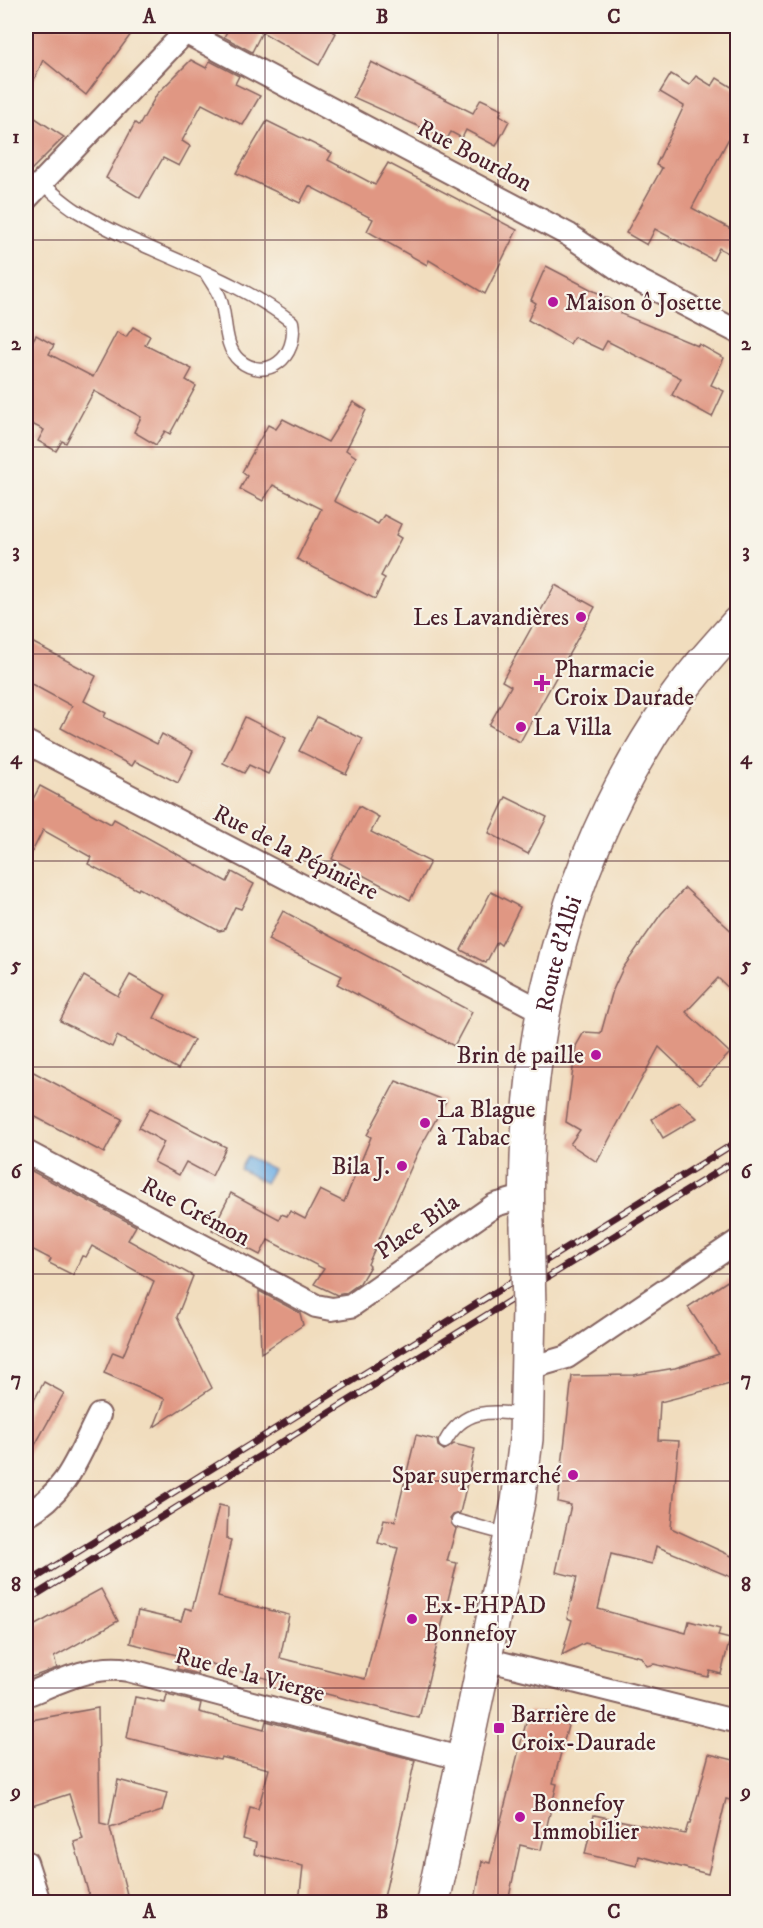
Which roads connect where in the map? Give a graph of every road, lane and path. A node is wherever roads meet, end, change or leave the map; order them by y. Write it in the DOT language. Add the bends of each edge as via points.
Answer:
graph roads {
  1 [pos="188,29"];
  2 [pos="33,191"];
  3 [pos="206,273"];
  4 [pos="738,333"];
  5 [pos="738,622"];
  6 [pos="26,742"];
  7 [pos="542,1011"];
  8 [pos="26,1152"];
  9 [pos="526,1211"];
  10 [pos="738,1241"];
  11 [pos="344,1308"];
  12 [pos="529,1368"];
  13 [pos="99,1415"];
  14 [pos="527,1415"];
  15 [pos="445,1442"];
  16 [pos="26,1515"];
  17 [pos="458,1521"];
  18 [pos="512,1535"];
  19 [pos="485,1659"];
  20 [pos="26,1695"];
  21 [pos="738,1722"];
  22 [pos="463,1759"];
  23 [pos="26,1862"];
  24 [pos="39,1902"];
  25 [pos="433,1902"];
  1 -- 2 [label="street"];
  1 -- 4 [label="street, Rue Bourdon" via="569,235 626,274"];
  2 -- 3 [label="lane"];
  3 -- 3 [label="lane" via="220,297 229,341 238,360 255,367 274,366 289,353 295,336 292,322"];
  5 -- 7 [label="main road, Route d'Albi" via="670,706 626,778 573,898"];
  6 -- 7 [label="street, Rue de la Pépinière"];
  7 -- 9 [label="main road, Route d'Albi" via="528,1106"];
  8 -- 11 [label="street, Rue Crémon" via="316,1306"];
  9 -- 11 [label="street, Place Bila" via="495,1205"];
  9 -- 12 [label="main road, Route d'Albi, bridge"];
  10 -- 12 [label="street" via="567,1357"];
  12 -- 14 [label="main road, Route d'Albi"];
  13 -- 16 [label="street" via="64,1485"];
  14 -- 15 [label="lane" via="493,1411 471,1415 453,1428"];
  14 -- 18 [label="main road, Route d'Albi"];
  17 -- 18 [label="lane"];
  18 -- 19 [label="main road, Route d'Albi"];
  19 -- 21 [label="street"];
  19 -- 22 [label="main road, Route d'Albi"];
  20 -- 22 [label="street, Rue de la Vierge" via="109,1667"];
  22 -- 25 [label="main road, Route d'Albi"];
  23 -- 24 [label="street"];
}
